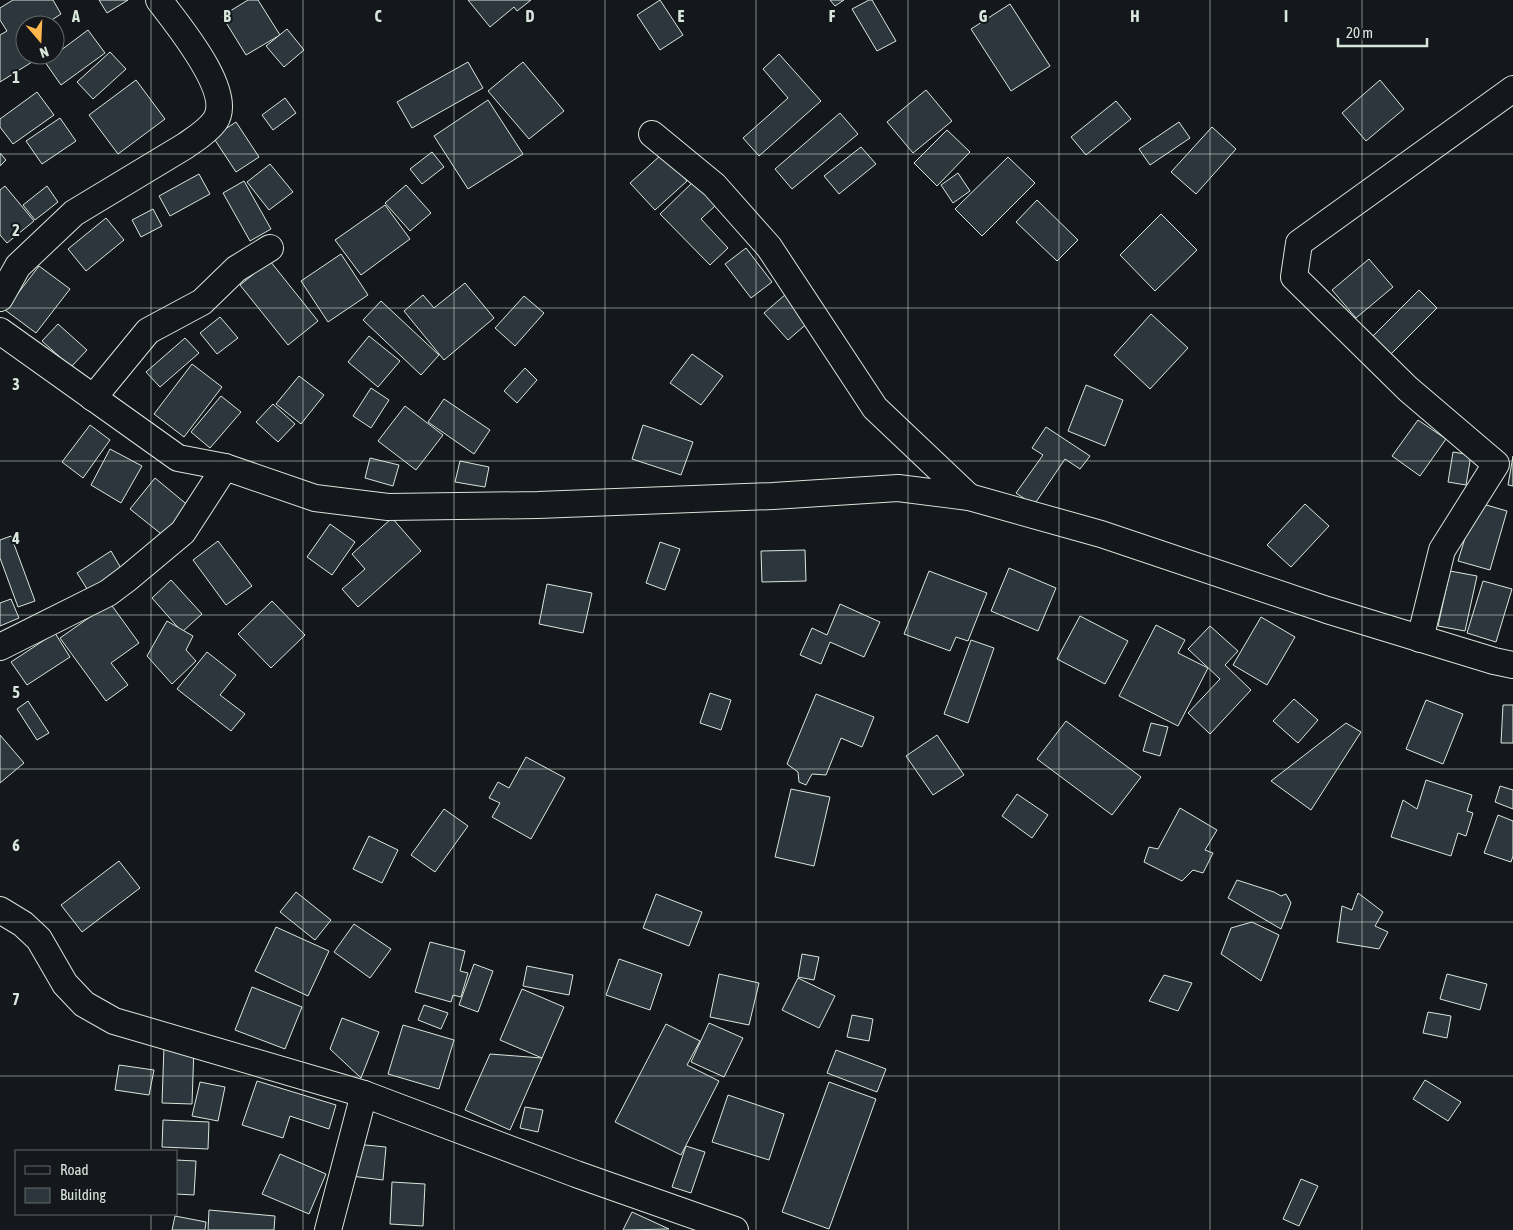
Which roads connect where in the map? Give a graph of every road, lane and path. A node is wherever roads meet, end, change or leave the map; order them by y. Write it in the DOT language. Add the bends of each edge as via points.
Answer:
graph roads {
  1 [pos="159,0"];
  2 [pos="1513,89"];
  3 [pos="652,134"];
  4 [pos="270,248"];
  5 [pos="0,298"];
  6 [pos="0,331"];
  7 [pos="93,398"];
  8 [pos="225,467"];
  9 [pos="969,497"];
  10 [pos="1420,639"];
  11 [pos="0,647"];
  12 [pos="1513,665"];
  13 [pos="0,910"];
  14 [pos="364,1094"];
  15 [pos="328,1230"];
  16 [pos="735,1230"];
  1 -- 5 [label="street" via="213,78 218,105 216,120 185,146 74,213 18,266"];
  2 -- 10 [label="street" via="1299,243 1294,277 1408,389 1496,464 1442,550"];
  3 -- 9 [label="street" via="714,184 769,247 875,408"];
  4 -- 7 [label="street" via="236,269 202,302 148,331"];
  6 -- 7 [label="street"];
  7 -- 8 [label="street" via="178,458"];
  8 -- 9 [label="street" via="315,498 388,507 773,496 898,488"];
  8 -- 11 [label="street" via="183,532 128,578 108,593"];
  9 -- 10 [label="street" via="1100,534"];
  10 -- 12 [label="street"];
  13 -- 14 [label="street" via="39,939 65,984 84,1004 114,1021"];
  14 -- 15 [label="street"];
  14 -- 16 [label="street"];
}
